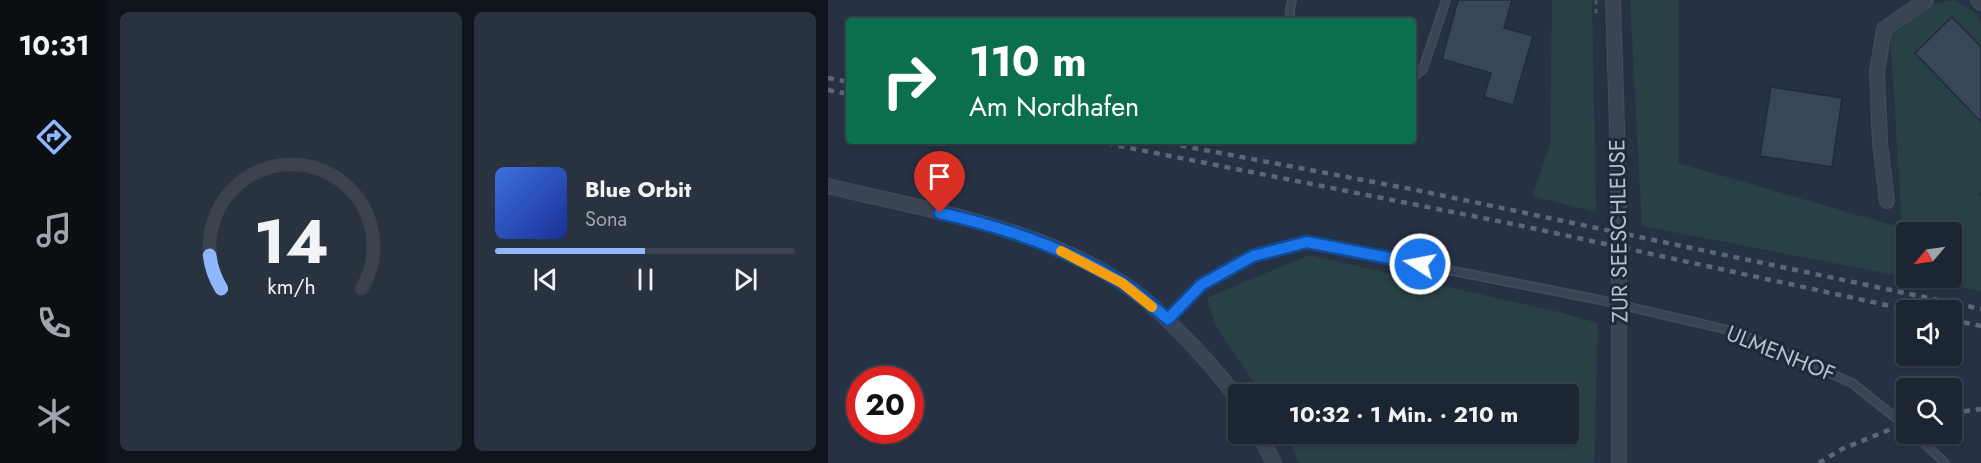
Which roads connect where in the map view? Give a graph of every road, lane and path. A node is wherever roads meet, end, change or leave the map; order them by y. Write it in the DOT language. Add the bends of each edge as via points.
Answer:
graph roads {
  1 [pos="1292,0"];
  2 [pos="1446,0"];
  3 [pos="1613,0"];
  4 [pos="1926,0"];
  5 [pos="1290,18"];
  6 [pos="1416,75"];
  7 [pos="828,186"];
  8 [pos="1887,201"];
  9 [pos="1168,319"];
  10 [pos="1228,385"];
  11 [pos="1896,418"];
  12 [pos="1264,444"];
  13 [pos="1925,444"];
  14 [pos="1274,463"];
  15 [pos="1619,463"];
  16 [pos="1945,463"];
  1 -- 5 [label="lane"];
  2 -- 6 [label="lane" via="1423,69"];
  3 -- 15 [label="street, ZUR SEESCHLEUSE, bridge" via="1619,189"];
  4 -- 8 [label="street" via="1884,29 1877,72"];
  7 -- 9 [label="street" via="985,223 1071,255 1122,283"];
  9 -- 10 [label="street"];
  9 -- 11 [label="lane, ULMENHOF" via="1201,285 1253,256 1307,242 1600,300 1737,332 1852,383"];
  12 -- 14 [label="street"];
  13 -- 16 [label="lane"];
}
